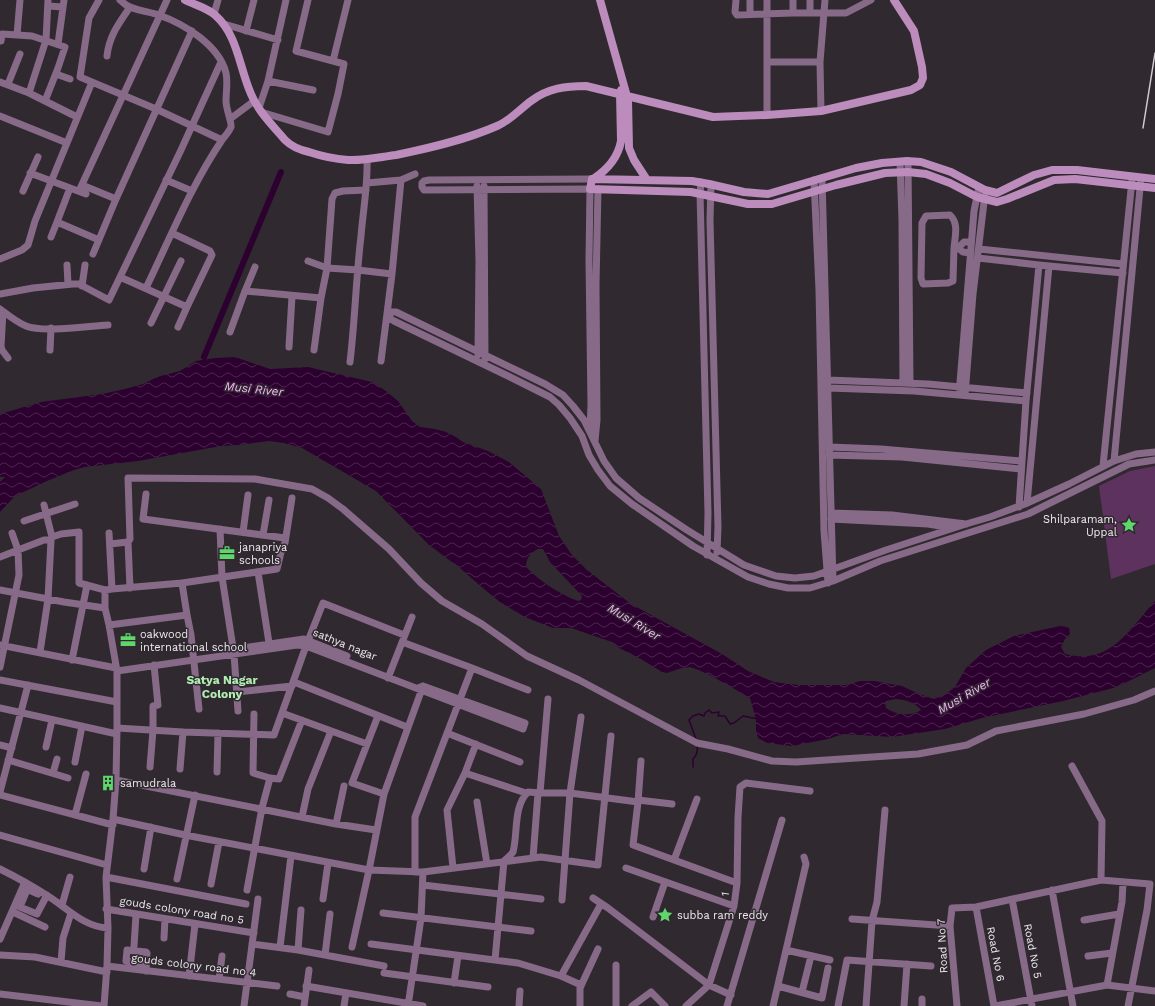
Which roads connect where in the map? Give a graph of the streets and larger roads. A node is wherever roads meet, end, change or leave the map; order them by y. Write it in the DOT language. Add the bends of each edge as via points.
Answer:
graph roads {
  1 [pos="20,0"];
  2 [pos="100,0"];
  3 [pos="120,0"];
  4 [pos="186,0"];
  5 [pos="218,0"];
  6 [pos="254,0"];
  7 [pos="286,0"];
  8 [pos="300,0"];
  9 [pos="348,0"];
  10 [pos="600,0"];
  11 [pos="736,0"];
  12 [pos="750,0"];
  13 [pos="767,0"];
  14 [pos="793,0"];
  15 [pos="810,0"];
  16 [pos="825,0"];
  17 [pos="871,0"];
  18 [pos="894,0"];
  19 [pos="166,1"];
  20 [pos="308,1"];
  21 [pos="48,3"];
  22 [pos="63,4"];
  23 [pos="130,7"];
  24 [pos="810,12"];
  25 [pos="825,12"];
  26 [pos="160,13"];
  27 [pos="767,13"];
  28 [pos="793,13"];
  29 [pos="214,14"];
  30 [pos="750,14"];
  31 [pos="224,24"];
  32 [pos="246,30"];
  33 [pos="192,31"];
  34 [pos="17,35"];
  35 [pos="46,40"];
  36 [pos="278,40"];
  37 [pos="0,41"];
  38 [pos="58,44"];
  39 [pos="20,54"];
  40 [pos="107,56"];
  41 [pos="333,61"];
  42 [pos="221,62"];
  43 [pos="767,62"];
  44 [pos="820,62"];
  45 [pos="56,74"];
  46 [pos="70,79"];
  47 [pos="268,81"];
  48 [pos="0,82"];
  49 [pos="92,82"];
  50 [pos="8,84"];
  51 [pos="313,90"];
  52 [pos="29,93"];
  53 [pos="123,95"];
  54 [pos="624,97"];
  55 [pos="45,101"];
  56 [pos="258,107"];
  57 [pos="156,109"];
  58 [pos="821,111"];
  59 [pos="767,115"];
  60 [pos="0,116"];
  61 [pos="77,117"];
  62 [pos="231,118"];
  63 [pos="192,125"];
  64 [pos="222,140"];
  65 [pos="625,141"];
  66 [pos="67,143"];
  67 [pos="38,157"];
  68 [pos="904,161"];
  69 [pos="367,163"];
  70 [pos="905,172"];
  71 [pos="30,174"];
  72 [pos="415,174"];
  73 [pos="1132,176"];
  74 [pos="1141,178"];
  75 [pos="481,179"];
  76 [pos="595,179"];
  77 [pos="818,179"];
  78 [pos="1155,179"];
  79 [pos="166,180"];
  80 [pos="401,180"];
  81 [pos="646,180"];
  82 [pos="52,182"];
  83 [pos="700,182"];
  84 [pos="367,184"];
  85 [pos="711,184"];
  86 [pos="1130,186"];
  87 [pos="1140,187"];
  88 [pos="70,188"];
  89 [pos="982,188"];
  90 [pos="1155,188"];
  91 [pos="481,189"];
  92 [pos="594,189"];
  93 [pos="82,190"];
  94 [pos="819,190"];
  95 [pos="23,191"];
  96 [pos="192,191"];
  97 [pos="700,193"];
  98 [pos="710,195"];
  99 [pos="116,198"];
  100 [pos="980,198"];
  101 [pos="57,222"];
  102 [pos="172,233"];
  103 [pos="51,237"];
  104 [pos="99,240"];
  105 [pos="971,242"];
  106 [pos="956,248"];
  107 [pos="979,249"];
  108 [pos="970,253"];
  109 [pos="93,254"];
  110 [pos="978,258"];
  111 [pos="0,259"];
  112 [pos="181,261"];
  113 [pos="308,261"];
  114 [pos="1123,264"];
  115 [pos="67,265"];
  116 [pos="86,265"];
  117 [pos="1039,265"];
  118 [pos="1049,266"];
  119 [pos="255,267"];
  120 [pos="327,268"];
  121 [pos="358,270"];
  122 [pos="1123,273"];
  123 [pos="392,274"];
  124 [pos="120,277"];
  125 [pos="68,284"];
  126 [pos="82,286"];
  127 [pos="146,288"];
  128 [pos="245,291"];
  129 [pos="0,294"];
  130 [pos="292,296"];
  131 [pos="164,297"];
  132 [pos="320,298"];
  133 [pos="187,307"];
  134 [pos="2,310"];
  135 [pos="152,323"];
  136 [pos="108,325"];
  137 [pos="178,327"];
  138 [pos="51,328"];
  139 [pos="230,332"];
  140 [pos="289,346"];
  141 [pos="50,350"];
  142 [pos="314,350"];
  143 [pos="482,353"];
  144 [pos="8,358"];
  145 [pos="381,361"];
  146 [pos="350,362"];
  147 [pos="481,363"];
  148 [pos="828,380"];
  149 [pos="906,383"];
  150 [pos="828,388"];
  151 [pos="962,391"];
  152 [pos="1026,393"];
  153 [pos="1026,401"];
  154 [pos="1024,422"];
  155 [pos="590,430"];
  156 [pos="1034,434"];
  157 [pos="1024,436"];
  158 [pos="594,441"];
  159 [pos="585,444"];
  160 [pos="829,447"];
  161 [pos="1033,449"];
  162 [pos="1155,452"];
  163 [pos="589,455"];
  164 [pos="829,455"];
  165 [pos="1032,458"];
  166 [pos="1155,460"];
  167 [pos="1114,461"];
  168 [pos="1022,465"];
  169 [pos="1103,466"];
  170 [pos="146,494"];
  171 [pos="248,495"];
  172 [pos="292,498"];
  173 [pos="269,500"];
  174 [pos="1027,503"];
  175 [pos="75,504"];
  176 [pos="44,505"];
  177 [pos="1019,507"];
  178 [pos="47,513"];
  179 [pos="831,516"];
  180 [pos="24,520"];
  181 [pos="966,524"];
  182 [pos="956,528"];
  183 [pos="220,529"];
  184 [pos="243,532"];
  185 [pos="12,533"];
  186 [pos="109,533"];
  187 [pos="262,535"];
  188 [pos="282,538"];
  189 [pos="51,539"];
  190 [pos="128,542"];
  191 [pos="708,543"];
  192 [pos="110,544"];
  193 [pos="718,549"];
  194 [pos="18,550"];
  195 [pos="707,555"];
  196 [pos="0,557"];
  197 [pos="717,561"];
  198 [pos="829,571"];
  199 [pos="258,572"];
  200 [pos="222,577"];
  201 [pos="830,582"];
  202 [pos="182,583"];
  203 [pos="87,585"];
  204 [pos="130,588"];
  205 [pos="109,589"];
  206 [pos="0,590"];
  207 [pos="15,593"];
  208 [pos="48,599"];
  209 [pos="83,605"];
  210 [pos="105,608"];
  211 [pos="187,615"];
  212 [pos="412,617"];
  213 [pos="109,625"];
  214 [pos="403,639"];
  215 [pos="269,643"];
  216 [pos="307,643"];
  217 [pos="3,646"];
  218 [pos="234,651"];
  219 [pos="40,652"];
  220 [pos="193,657"];
  221 [pos="72,660"];
  222 [pos="154,665"];
  223 [pos="0,667"];
  224 [pos="116,668"];
  225 [pos="472,668"];
  226 [pos="389,676"];
  227 [pos="0,680"];
  228 [pos="293,684"];
  229 [pos="28,685"];
  230 [pos="421,688"];
  231 [pos="528,690"];
  232 [pos="1155,690"];
  233 [pos="237,692"];
  234 [pos="548,699"];
  235 [pos="459,701"];
  236 [pos="117,702"];
  237 [pos="0,708"];
  238 [pos="199,709"];
  239 [pos="238,711"];
  240 [pos="21,713"];
  241 [pos="282,713"];
  242 [pos="254,714"];
  243 [pos="378,716"];
  244 [pos="581,717"];
  245 [pos="52,720"];
  246 [pos="302,720"];
  247 [pos="82,726"];
  248 [pos="407,727"];
  249 [pos="153,730"];
  250 [pos="117,731"];
  251 [pos="331,731"];
  252 [pos="183,732"];
  253 [pos="218,733"];
  254 [pos="446,733"];
  255 [pos="254,735"];
  256 [pos="611,736"];
  257 [pos="367,744"];
  258 [pos="476,744"];
  259 [pos="0,745"];
  260 [pos="46,747"];
  261 [pos="12,748"];
  262 [pos="57,759"];
  263 [pos="8,760"];
  264 [pos="641,761"];
  265 [pos="75,762"];
  266 [pos="520,762"];
  267 [pos="1072,766"];
  268 [pos="150,767"];
  269 [pos="180,770"];
  270 [pos="217,772"];
  271 [pos="53,773"];
  272 [pos="465,773"];
  273 [pos="86,774"];
  274 [pos="68,778"];
  275 [pos="270,778"];
  276 [pos="116,780"];
  277 [pos="344,786"];
  278 [pos="810,791"];
  279 [pos="0,793"];
  280 [pos="539,793"];
  281 [pos="570,793"];
  282 [pos="384,794"];
  283 [pos="526,794"];
  284 [pos="195,795"];
  285 [pos="605,798"];
  286 [pos="697,799"];
  287 [pos="638,801"];
  288 [pos="477,802"];
  289 [pos="672,804"];
  290 [pos="262,808"];
  291 [pos="885,810"];
  292 [pos="75,815"];
  293 [pos="302,817"];
  294 [pos="782,820"];
  295 [pos="113,822"];
  296 [pos="336,824"];
  297 [pos="151,827"];
  298 [pos="376,830"];
  299 [pos="0,835"];
  300 [pos="185,835"];
  301 [pos="219,842"];
  302 [pos="255,848"];
  303 [pos="291,856"];
  304 [pos="804,857"];
  305 [pos="533,858"];
  306 [pos="565,860"];
  307 [pos="674,860"];
  308 [pos="504,861"];
  309 [pos="328,863"];
  310 [pos="487,864"];
  311 [pos="107,865"];
  312 [pos="453,868"];
  313 [pos="626,868"];
  314 [pos="0,869"];
  315 [pos="144,869"];
  316 [pos="369,870"];
  317 [pos="419,872"];
  318 [pos="70,877"];
  319 [pos="106,877"];
  320 [pos="177,879"];
  321 [pos="1100,880"];
  322 [pos="25,882"];
  323 [pos="666,882"];
  324 [pos="1123,882"];
  325 [pos="738,883"];
  326 [pos="210,884"];
  327 [pos="423,885"];
  328 [pos="247,890"];
  329 [pos="1052,890"];
  330 [pos="24,892"];
  331 [pos="502,894"];
  332 [pos="46,897"];
  333 [pos="592,898"];
  334 [pos="258,899"];
  335 [pos="322,899"];
  336 [pos="541,899"];
  337 [pos="1012,899"];
  338 [pos="562,900"];
  339 [pos="246,904"];
  340 [pos="601,904"];
  341 [pos="62,905"];
  342 [pos="734,906"];
  343 [pos="976,907"];
  344 [pos="106,909"];
  345 [pos="302,910"];
  346 [pos="12,912"];
  347 [pos="71,913"];
  348 [pos="383,913"];
  349 [pos="330,914"];
  350 [pos="1120,914"];
  351 [pos="136,915"];
  352 [pos="653,917"];
  353 [pos="166,918"];
  354 [pos="421,918"];
  355 [pos="852,919"];
  356 [pos="1084,920"];
  357 [pos="872,921"];
  358 [pos="194,924"];
  359 [pos="950,926"];
  360 [pos="45,927"];
  361 [pos="498,927"];
  362 [pos="108,928"];
  363 [pos="531,931"];
  364 [pos="254,933"];
  365 [pos="164,938"];
  366 [pos="0,939"];
  367 [pos="252,944"];
  368 [pos="371,944"];
  369 [pos="134,946"];
  370 [pos="280,947"];
  371 [pos="352,947"];
  372 [pos="598,949"];
  373 [pos="298,950"];
  374 [pos="415,950"];
  375 [pos="786,950"];
  376 [pos="1112,953"];
  377 [pos="0,955"];
  378 [pos="325,955"];
  379 [pos="222,956"];
  380 [pos="458,956"];
  381 [pos="811,956"];
  382 [pos="1088,956"];
  383 [pos="495,960"];
  384 [pos="830,960"];
  385 [pos="61,962"];
  386 [pos="869,962"];
  387 [pos="907,964"];
  388 [pos="616,965"];
  389 [pos="135,966"];
  390 [pos="931,966"];
  391 [pos="146,967"];
  392 [pos="828,968"];
  393 [pos="107,969"];
  394 [pos="309,970"];
  395 [pos="189,976"];
  396 [pos="561,976"];
  397 [pos="412,977"];
  398 [pos="220,979"];
  399 [pos="247,982"];
  400 [pos="454,983"];
  401 [pos="581,985"];
  402 [pos="709,985"];
  403 [pos="1107,985"];
  404 [pos="278,986"];
  405 [pos="306,986"];
  406 [pos="778,986"];
  407 [pos="488,987"];
  408 [pos="1131,987"];
  409 [pos="520,991"];
  410 [pos="1155,991"];
  411 [pos="802,992"];
  412 [pos="1070,992"];
  413 [pos="346,993"];
  414 [pos="0,994"];
  415 [pos="290,994"];
  416 [pos="731,995"];
  417 [pos="305,997"];
  418 [pos="1032,1003"];
  419 [pos="688,1004"];
  420 [pos="408,1005"];
  421 [pos="776,1005"];
  422 [pos="103,1006"];
  423 [pos="244,1006"];
  424 [pos="304,1006"];
  425 [pos="344,1006"];
  426 [pos="423,1006"];
  427 [pos="519,1006"];
  428 [pos="580,1006"];
  429 [pos="616,1006"];
  430 [pos="632,1006"];
  431 [pos="665,1006"];
  432 [pos="698,1006"];
  433 [pos="727,1006"];
  434 [pos="838,1006"];
  435 [pos="866,1006"];
  436 [pos="904,1006"];
  437 [pos="957,1006"];
  438 [pos="995,1006"];
  439 [pos="1073,1006"];
  440 [pos="1128,1006"];
  1 -- 34 [label="street"];
  2 -- 49 [label="street" via="89,18 80,76"];
  3 -- 23 [label="street"];
  4 -- 29 [label="street"];
  5 -- 29 [label="street"];
  6 -- 32 [label="street"];
  7 -- 36 [label="street"];
  8 -- 20 [label="street"];
  9 -- 41 [label="street"];
  10 -- 54 [label="street" via="623,84"];
  11 -- 30 [label="street" via="736,14"];
  12 -- 30 [label="street"];
  13 -- 27 [label="street"];
  14 -- 28 [label="street"];
  15 -- 24 [label="street"];
  16 -- 25 [label="street"];
  17 -- 25 [label="street" via="849,12"];
  18 -- 58 [label="street" via="914,31 922,67 923,78 920,85 911,90"];
  19 -- 26 [label="street"];
  20 -- 41 [label="street" via="296,51"];
  21 -- 22 [label="street"];
  21 -- 35 [label="street"];
  22 -- 38 [label="street"];
  23 -- 26 [label="street"];
  23 -- 40 [label="street" via="112,36"];
  24 -- 25 [label="street"];
  24 -- 28 [label="street"];
  25 -- 44 [label="street"];
  26 -- 33 [label="street"];
  26 -- 53 [label="street"];
  27 -- 28 [label="street"];
  27 -- 30 [label="street"];
  27 -- 43 [label="street"];
  29 -- 31 [label="street"];
  31 -- 32 [label="street"];
  31 -- 56 [label="street" via="235,45 244,76"];
  32 -- 36 [label="street"];
  33 -- 42 [label="street"];
  33 -- 57 [label="street"];
  34 -- 35 [label="street"];
  34 -- 37 [label="street" via="2,34"];
  35 -- 38 [label="street"];
  35 -- 52 [label="street"];
  36 -- 47 [label="street"];
  38 -- 45 [label="street" via="65,46"];
  39 -- 50 [label="street"];
  41 -- 56 [label="street" via="344,64 328,132"];
  42 -- 62 [label="street" via="227,80 226,106"];
  42 -- 63 [label="street"];
  43 -- 44 [label="street"];
  43 -- 59 [label="street"];
  44 -- 58 [label="street"];
  45 -- 46 [label="street"];
  45 -- 55 [label="street"];
  47 -- 51 [label="street"];
  47 -- 56 [label="street"];
  48 -- 50 [label="street"];
  49 -- 53 [label="street"];
  49 -- 61 [label="street"];
  50 -- 52 [label="street"];
  52 -- 55 [label="street"];
  53 -- 57 [label="street"];
  53 -- 93 [label="street"];
  54 -- 59 [label="street" via="713,117"];
  54 -- 65 [label="street"];
  54 -- 69 [label="street" via="586,86 552,89 532,100 506,121 491,128 437,146"];
  55 -- 61 [label="street"];
  56 -- 62 [label="street" via="242,110"];
  56 -- 69 [label="street" via="294,146 328,157"];
  57 -- 63 [label="street"];
  57 -- 99 [label="street"];
  58 -- 59 [label="street"];
  60 -- 66 [label="street"];
  61 -- 66 [label="street"];
  62 -- 64 [label="street" via="230,129"];
  63 -- 64 [label="street"];
  63 -- 79 [label="street"];
  64 -- 96 [label="street"];
  65 -- 76 [label="street" via="615,158"];
  65 -- 81 [label="street"];
  66 -- 82 [label="street"];
  67 -- 71 [label="street"];
  68 -- 70 [label="street"];
  68 -- 77 [label="street" via="875,164"];
  68 -- 89 [label="street" via="921,162 951,172"];
  69 -- 84 [label="street"];
  70 -- 94 [label="street" via="885,173"];
  70 -- 100 [label="street" via="926,174 950,182"];
  70 -- 149 [label="street"];
  71 -- 82 [label="street"];
  71 -- 95 [label="street"];
  72 -- 80 [label="street"];
  73 -- 74 [label="street"];
  73 -- 86 [label="street"];
  73 -- 89 [label="street" via="1052,170 1034,175 997,193"];
  74 -- 78 [label="street"];
  74 -- 87 [label="street"];
  75 -- 76 [label="street"];
  75 -- 91 [label="street"];
  75 -- 91 [label="street" via="429,180 422,183 422,187 424,190"];
  76 -- 81 [label="street"];
  76 -- 92 [label="street"];
  77 -- 85 [label="street" via="768,194 744,192"];
  77 -- 94 [label="street"];
  79 -- 96 [label="street"];
  79 -- 124 [label="street"];
  80 -- 84 [label="street"];
  80 -- 123 [label="street"];
  81 -- 83 [label="street"];
  82 -- 88 [label="street"];
  82 -- 111 [label="street" via="35,221 28,245"];
  83 -- 85 [label="street"];
  83 -- 97 [label="street"];
  84 -- 120 [label="street" via="339,191 333,196"];
  84 -- 121 [label="street"];
  85 -- 98 [label="street"];
  86 -- 87 [label="street"];
  86 -- 100 [label="street" via="1075,179 1054,180 1002,201"];
  86 -- 114 [label="street"];
  87 -- 90 [label="street"];
  87 -- 167 [label="street"];
  88 -- 93 [label="street"];
  88 -- 101 [label="street"];
  89 -- 100 [label="street"];
  91 -- 92 [label="street"];
  91 -- 143 [label="street" via="479,261"];
  92 -- 97 [label="street"];
  92 -- 155 [label="street" via="589,261"];
  92 -- 158 [label="street" via="597,420"];
  93 -- 99 [label="street"];
  94 -- 98 [label="street" via="760,205"];
  94 -- 148 [label="street"];
  94 -- 198 [label="street" via="824,531"];
  96 -- 102 [label="street"];
  97 -- 98 [label="street"];
  97 -- 191 [label="street"];
  98 -- 193 [label="street"];
  99 -- 104 [label="street"];
  100 -- 105 [label="street"];
  100 -- 107 [label="street"];
  101 -- 103 [label="street"];
  101 -- 104 [label="street"];
  102 -- 127 [label="street"];
  102 -- 133 [label="street" via="210,251 212,255"];
  104 -- 109 [label="street"];
  105 -- 106 [label="street" via="964,242"];
  105 -- 108 [label="street"];
  106 -- 106 [label="street" via="953,281 923,284 922,223 926,216 952,216 955,223"];
  106 -- 108 [label="street"];
  107 -- 110 [label="street"];
  107 -- 114 [label="street"];
  108 -- 151 [label="street"];
  110 -- 117 [label="street"];
  110 -- 151 [label="street"];
  112 -- 131 [label="street"];
  113 -- 120 [label="street"];
  114 -- 122 [label="street"];
  115 -- 125 [label="street"];
  116 -- 126 [label="street"];
  117 -- 118 [label="street"];
  117 -- 152 [label="street"];
  118 -- 122 [label="street"];
  118 -- 156 [label="street"];
  119 -- 128 [label="street"];
  120 -- 121 [label="street"];
  120 -- 132 [label="street"];
  121 -- 123 [label="street"];
  121 -- 146 [label="street"];
  122 -- 169 [label="street"];
  123 -- 145 [label="street"];
  124 -- 126 [label="street" via="109,300"];
  124 -- 127 [label="street"];
  125 -- 126 [label="street"];
  125 -- 129 [label="street"];
  127 -- 131 [label="street"];
  128 -- 130 [label="street"];
  128 -- 139 [label="street"];
  130 -- 132 [label="street"];
  130 -- 140 [label="street"];
  131 -- 133 [label="street"];
  131 -- 135 [label="street"];
  132 -- 142 [label="street"];
  133 -- 137 [label="street"];
  134 -- 138 [label="street" via="26,326"];
  134 -- 144 [label="street" via="1,346"];
  136 -- 138 [label="street"];
  138 -- 141 [label="street"];
  143 -- 147 [label="street"];
  143 -- 147 [label="street" via="396,312 390,312 390,319 394,322"];
  143 -- 155 [label="street" via="545,384 563,396 577,410"];
  147 -- 159 [label="street" via="554,401 570,418"];
  148 -- 149 [label="street"];
  148 -- 150 [label="street"];
  149 -- 151 [label="street"];
  150 -- 151 [label="street"];
  150 -- 160 [label="street"];
  151 -- 152 [label="street"];
  151 -- 153 [label="street"];
  152 -- 153 [label="street"];
  153 -- 154 [label="street"];
  154 -- 156 [label="street"];
  154 -- 157 [label="street"];
  155 -- 158 [label="street"];
  155 -- 159 [label="street"];
  156 -- 161 [label="street"];
  157 -- 161 [label="street"];
  157 -- 168 [label="street"];
  158 -- 163 [label="street"];
  158 -- 191 [label="street" via="616,478 639,498"];
  159 -- 163 [label="street"];
  160 -- 164 [label="street"];
  160 -- 168 [label="street" via="881,449"];
  161 -- 165 [label="street"];
  162 -- 167 [label="street" via="1136,454"];
  163 -- 195 [label="street" via="610,486 654,520"];
  164 -- 168 [label="street"];
  164 -- 179 [label="street"];
  165 -- 168 [label="street"];
  165 -- 174 [label="street"];
  166 -- 201 [label="street" via="1129,464 1028,514 880,561"];
  167 -- 169 [label="street"];
  168 -- 177 [label="street"];
  169 -- 174 [label="street"];
  170 -- 183 [label="street" via="143,519"];
  171 -- 184 [label="street"];
  172 -- 188 [label="street"];
  173 -- 187 [label="street"];
  174 -- 177 [label="street"];
  175 -- 178 [label="street"];
  176 -- 178 [label="street"];
  177 -- 181 [label="street"];
  178 -- 180 [label="street"];
  178 -- 189 [label="street"];
  179 -- 181 [label="street" via="892,515"];
  179 -- 182 [label="street"];
  179 -- 198 [label="street"];
  181 -- 182 [label="street"];
  182 -- 198 [label="street"];
  183 -- 184 [label="street"];
  183 -- 200 [label="street"];
  184 -- 187 [label="street"];
  185 -- 194 [label="street"];
  186 -- 192 [label="street"];
  187 -- 188 [label="street"];
  188 -- 199 [label="street" via="278,542 282,548 277,569"];
  189 -- 194 [label="street"];
  189 -- 203 [label="street" via="61,534 79,532 79,584"];
  189 -- 208 [label="street"];
  190 -- 192 [label="street"];
  190 -- 204 [label="street"];
  190 -- 232 [label="street" via="128,478 255,478 312,489 343,509 389,549 442,601 482,624 527,656 579,680 697,743 772,761 796,762 925,753 966,745 996,731 1084,714 1134,700"];
  191 -- 193 [label="street"];
  191 -- 195 [label="street"];
  192 -- 205 [label="street"];
  193 -- 197 [label="street"];
  193 -- 198 [label="street" via="744,565 776,576 795,578"];
  194 -- 196 [label="street"];
  194 -- 207 [label="street" via="19,575"];
  195 -- 197 [label="street"];
  197 -- 201 [label="street" via="748,577 788,588 810,588"];
  198 -- 201 [label="street"];
  199 -- 200 [label="street"];
  199 -- 215 [label="street"];
  200 -- 202 [label="street"];
  200 -- 218 [label="street"];
  202 -- 204 [label="street"];
  202 -- 211 [label="street"];
  203 -- 205 [label="street"];
  203 -- 209 [label="street"];
  204 -- 205 [label="street"];
  205 -- 210 [label="street"];
  206 -- 207 [label="street"];
  207 -- 208 [label="street"];
  207 -- 217 [label="street"];
  208 -- 209 [label="street"];
  208 -- 219 [label="street"];
  209 -- 210 [label="street"];
  209 -- 221 [label="street"];
  210 -- 213 [label="street"];
  211 -- 213 [label="street"];
  211 -- 220 [label="street"];
  212 -- 214 [label="street"];
  213 -- 224 [label="street"];
  214 -- 216 [label="street" via="323,604"];
  214 -- 225 [label="street"];
  214 -- 226 [label="street"];
  215 -- 216 [label="street, sathya nagar" via="304,639"];
  215 -- 218 [label="street, sathya nagar"];
  216 -- 218 [label="street, sathya nagar"];
  216 -- 226 [label="street, sathya nagar"];
  216 -- 228 [label="street"];
  217 -- 219 [label="street"];
  217 -- 223 [label="street"];
  218 -- 220 [label="street, sathya nagar"];
  218 -- 233 [label="street"];
  219 -- 221 [label="street"];
  220 -- 222 [label="street, sathya nagar"];
  220 -- 224 [label="street, sathya nagar"];
  220 -- 238 [label="street"];
  221 -- 224 [label="street"];
  222 -- 224 [label="street, sathya nagar"];
  222 -- 249 [label="street" via="158,705 153,706"];
  224 -- 236 [label="street"];
  225 -- 231 [label="street"];
  225 -- 235 [label="street"];
  226 -- 230 [label="street, sathya nagar"];
  227 -- 229 [label="street"];
  228 -- 233 [label="street"];
  228 -- 241 [label="street"];
  228 -- 243 [label="street"];
  229 -- 236 [label="street"];
  229 -- 240 [label="street"];
  230 -- 235 [label="street, sathya nagar"];
  230 -- 248 [label="street"];
  233 -- 239 [label="street"];
  234 -- 280 [label="street"];
  235 -- 235 [label="street, sathya nagar" via="525,723 523,729"];
  235 -- 254 [label="street"];
  236 -- 250 [label="street"];
  237 -- 240 [label="street"];
  240 -- 245 [label="street"];
  240 -- 261 [label="street"];
  241 -- 246 [label="street"];
  241 -- 255 [label="street" via="274,736"];
  242 -- 255 [label="street"];
  243 -- 248 [label="street"];
  243 -- 257 [label="street"];
  244 -- 281 [label="street"];
  245 -- 247 [label="street"];
  245 -- 260 [label="street"];
  246 -- 251 [label="street"];
  246 -- 275 [label="street" via="280,779"];
  247 -- 250 [label="street"];
  247 -- 265 [label="street"];
  248 -- 282 [label="street"];
  249 -- 250 [label="street"];
  249 -- 252 [label="street"];
  249 -- 268 [label="street"];
  250 -- 276 [label="street"];
  251 -- 257 [label="street"];
  251 -- 293 [label="street" via="308,789"];
  252 -- 253 [label="street"];
  252 -- 269 [label="street"];
  253 -- 255 [label="street"];
  253 -- 270 [label="street"];
  254 -- 258 [label="street"];
  254 -- 317 [label="street" via="415,817"];
  255 -- 275 [label="street" via="253,773"];
  256 -- 285 [label="street"];
  257 -- 282 [label="street" via="352,783"];
  258 -- 266 [label="street"];
  258 -- 272 [label="street"];
  259 -- 261 [label="street"];
  261 -- 263 [label="street"];
  262 -- 271 [label="street"];
  263 -- 271 [label="street"];
  263 -- 279 [label="street"];
  264 -- 287 [label="street"];
  267 -- 321 [label="street" via="1102,821"];
  271 -- 274 [label="street"];
  272 -- 283 [label="street"];
  272 -- 312 [label="street" via="447,810"];
  273 -- 292 [label="street"];
  275 -- 290 [label="street"];
  276 -- 284 [label="street"];
  276 -- 295 [label="street"];
  277 -- 296 [label="street"];
  278 -- 325 [label="street" via="746,783 740,787"];
  279 -- 292 [label="street"];
  280 -- 281 [label="street"];
  280 -- 283 [label="street"];
  280 -- 305 [label="street"];
  281 -- 285 [label="street"];
  281 -- 306 [label="street"];
  282 -- 298 [label="street"];
  283 -- 308 [label="street" via="523,796 518,814 512,853"];
  284 -- 290 [label="street"];
  284 -- 300 [label="street"];
  285 -- 287 [label="street"];
  285 -- 306 [label="street" via="598,865"];
  286 -- 307 [label="street"];
  287 -- 289 [label="street"];
  287 -- 307 [label="street, 1" via="633,845"];
  288 -- 310 [label="street"];
  290 -- 293 [label="street"];
  290 -- 302 [label="street"];
  291 -- 357 [label="street" via="877,902"];
  292 -- 295 [label="street"];
  293 -- 296 [label="street"];
  294 -- 416 [label="street"];
  295 -- 297 [label="street"];
  295 -- 311 [label="street"];
  296 -- 298 [label="street"];
  297 -- 300 [label="street"];
  297 -- 315 [label="street"];
  298 -- 316 [label="street"];
  299 -- 311 [label="street"];
  300 -- 301 [label="street"];
  300 -- 320 [label="street"];
  301 -- 302 [label="street"];
  301 -- 326 [label="street"];
  302 -- 303 [label="street"];
  302 -- 328 [label="street"];
  303 -- 309 [label="street"];
  303 -- 370 [label="street"];
  304 -- 375 [label="street" via="806,864"];
  305 -- 306 [label="street"];
  305 -- 308 [label="street"];
  306 -- 338 [label="street"];
  307 -- 325 [label="street, 1"];
  308 -- 310 [label="street"];
  308 -- 331 [label="street"];
  309 -- 316 [label="street"];
  309 -- 335 [label="street"];
  310 -- 312 [label="street"];
  311 -- 319 [label="street"];
  312 -- 317 [label="street"];
  313 -- 323 [label="street"];
  314 -- 322 [label="street"];
  316 -- 317 [label="street"];
  316 -- 371 [label="street"];
  317 -- 327 [label="street"];
  318 -- 341 [label="street"];
  319 -- 339 [label="street"];
  319 -- 344 [label="street"];
  321 -- 324 [label="street"];
  321 -- 329 [label="street"];
  322 -- 330 [label="street"];
  322 -- 332 [label="street"];
  323 -- 342 [label="street"];
  323 -- 352 [label="street"];
  324 -- 350 [label="street"];
  324 -- 408 [label="street" via="1150,884"];
  325 -- 342 [label="street, 1"];
  327 -- 331 [label="street"];
  327 -- 354 [label="street"];
  329 -- 337 [label="street"];
  329 -- 412 [label="street"];
  330 -- 332 [label="street" via="29,890"];
  330 -- 332 [label="street" via="20,907 35,914"];
  330 -- 346 [label="street"];
  331 -- 336 [label="street"];
  331 -- 361 [label="street"];
  332 -- 341 [label="street"];
  333 -- 340 [label="street"];
  334 -- 364 [label="street"];
  337 -- 343 [label="street"];
  337 -- 418 [label="street, Road No 5"];
  340 -- 396 [label="street"];
  340 -- 402 [label="street"];
  341 -- 347 [label="street"];
  342 -- 402 [label="street, 1"];
  343 -- 359 [label="street, Road No 7" via="952,908"];
  343 -- 438 [label="street, Road No 6"];
  344 -- 351 [label="street, gouds colony road no 5"];
  344 -- 362 [label="street"];
  345 -- 373 [label="street"];
  346 -- 360 [label="street"];
  346 -- 366 [label="street"];
  347 -- 362 [label="street" via="97,927"];
  347 -- 385 [label="street" via="63,938"];
  348 -- 354 [label="street"];
  349 -- 378 [label="street"];
  350 -- 356 [label="street"];
  350 -- 376 [label="street"];
  351 -- 353 [label="street, gouds colony road no 5"];
  351 -- 369 [label="street"];
  353 -- 358 [label="street, gouds colony road no 5"];
  353 -- 365 [label="street"];
  354 -- 361 [label="street"];
  354 -- 374 [label="street"];
  355 -- 357 [label="street"];
  357 -- 359 [label="street"];
  357 -- 386 [label="street"];
  358 -- 364 [label="street, gouds colony road no 5"];
  358 -- 395 [label="street"];
  359 -- 437 [label="street, Road No 7"];
  361 -- 363 [label="street"];
  361 -- 383 [label="street"];
  362 -- 393 [label="street"];
  364 -- 367 [label="street"];
  367 -- 370 [label="street"];
  367 -- 399 [label="street"];
  368 -- 374 [label="street"];
  370 -- 373 [label="street"];
  372 -- 401 [label="street"];
  373 -- 378 [label="street"];
  374 -- 380 [label="street"];
  374 -- 397 [label="street"];
  375 -- 381 [label="street"];
  375 -- 406 [label="street"];
  376 -- 382 [label="street"];
  376 -- 403 [label="street"];
  377 -- 385 [label="street, gouds colony road no 4" via="35,957"];
  378 -- 397 [label="street"];
  379 -- 398 [label="street"];
  380 -- 383 [label="street"];
  380 -- 400 [label="street"];
  381 -- 384 [label="street"];
  381 -- 411 [label="street"];
  383 -- 396 [label="street" via="518,963"];
  385 -- 393 [label="street, gouds colony road no 4"];
  386 -- 387 [label="street"];
  386 -- 434 [label="street" via="847,960"];
  386 -- 435 [label="street"];
  387 -- 390 [label="street"];
  387 -- 436 [label="street"];
  388 -- 429 [label="street"];
  389 -- 391 [label="street, gouds colony road no 4"];
  389 -- 391 [label="street" via="126,961 127,950 146,952"];
  389 -- 393 [label="street, gouds colony road no 4"];
  391 -- 395 [label="street, gouds colony road no 4"];
  392 -- 411 [label="street" via="822,998"];
  393 -- 422 [label="street"];
  394 -- 405 [label="street"];
  395 -- 398 [label="street, gouds colony road no 4"];
  396 -- 401 [label="street"];
  397 -- 400 [label="street"];
  397 -- 420 [label="street"];
  398 -- 399 [label="street, gouds colony road no 4"];
  399 -- 404 [label="street, gouds colony road no 4"];
  399 -- 423 [label="street"];
  400 -- 407 [label="street"];
  401 -- 428 [label="street"];
  402 -- 416 [label="street"];
  402 -- 419 [label="street, 1"];
  403 -- 408 [label="street"];
  403 -- 412 [label="street"];
  405 -- 413 [label="street"];
  405 -- 417 [label="street"];
  406 -- 411 [label="street"];
  406 -- 421 [label="street"];
  408 -- 410 [label="street"];
  408 -- 440 [label="street"];
  409 -- 427 [label="street"];
  412 -- 418 [label="street"];
  412 -- 439 [label="street"];
  413 -- 420 [label="street"];
  413 -- 425 [label="street"];
  414 -- 422 [label="street"];
  415 -- 417 [label="street"];
  416 -- 433 [label="street"];
  417 -- 424 [label="street"];
  418 -- 438 [label="street"];
  419 -- 432 [label="street"];
  420 -- 426 [label="street"];
  430 -- 431 [label="street" via="651,992"];
}
